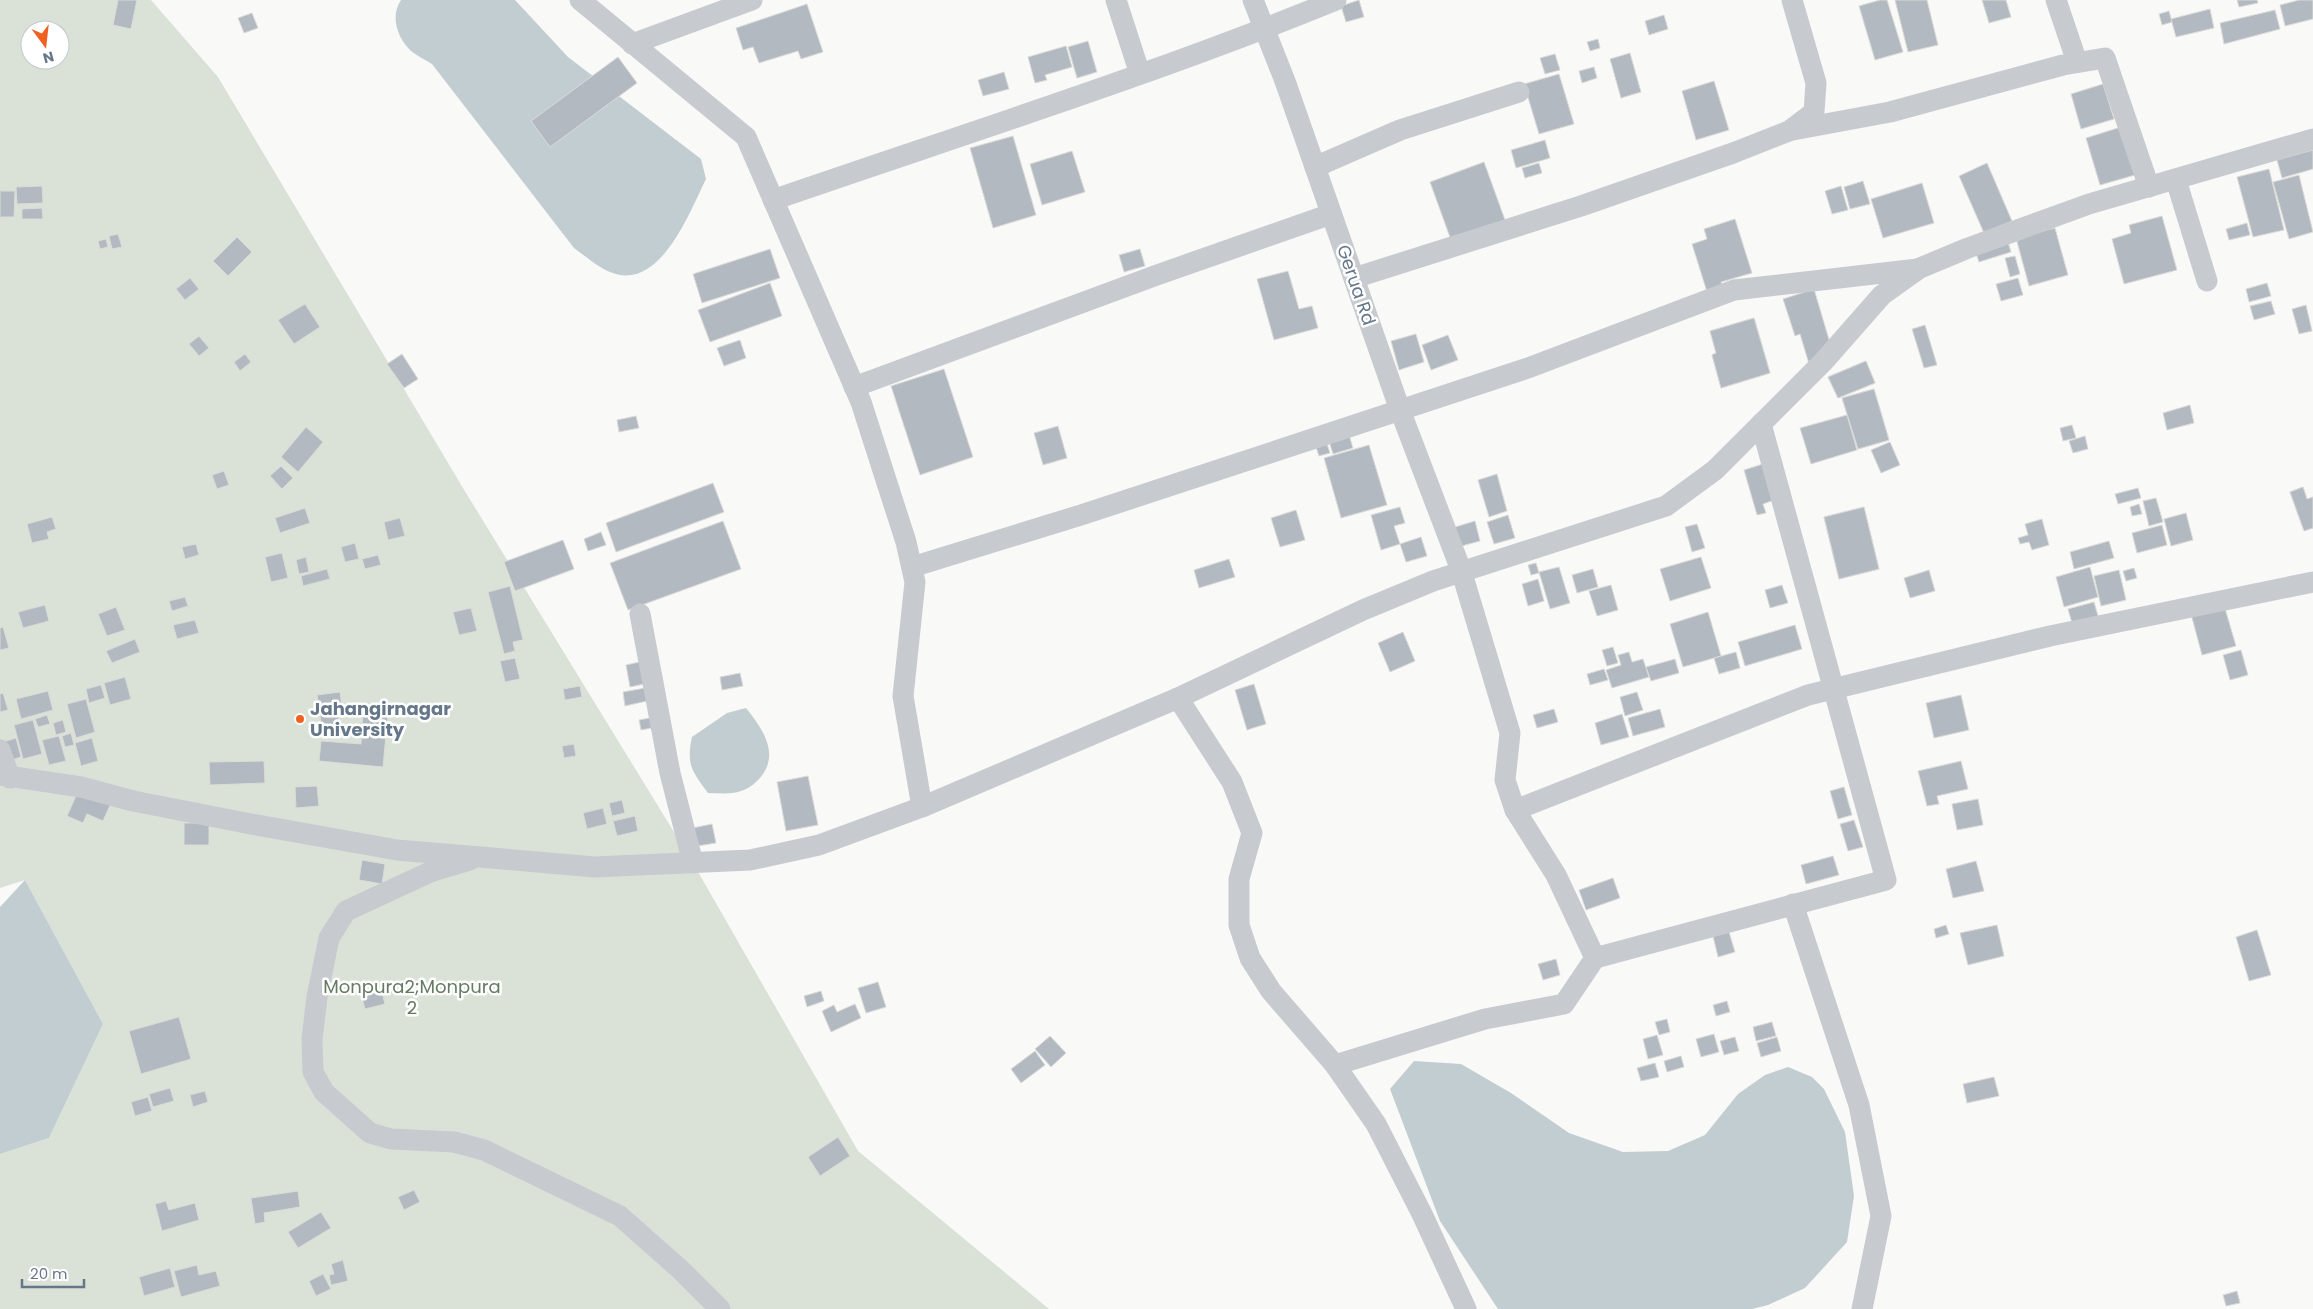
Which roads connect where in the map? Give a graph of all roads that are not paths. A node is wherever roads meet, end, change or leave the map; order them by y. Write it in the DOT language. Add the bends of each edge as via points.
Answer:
graph roads {
  1 [pos="580,0"];
  2 [pos="752,0"];
  3 [pos="1116,0"];
  4 [pos="1252,0"];
  5 [pos="1336,0"];
  6 [pos="1792,0"];
  7 [pos="2056,0"];
  8 [pos="1264,29"];
  9 [pos="632,44"];
  10 [pos="2077,62"];
  11 [pos="1140,74"];
  12 [pos="1519,92"];
  13 [pos="1789,130"];
  14 [pos="2313,139"];
  15 [pos="1315,167"];
  16 [pos="2176,180"];
  17 [pos="2149,187"];
  18 [pos="774,200"];
  19 [pos="1332,214"];
  20 [pos="1920,268"];
  21 [pos="1354,278"];
  22 [pos="2207,281"];
  23 [pos="854,387"];
  24 [pos="1400,410"];
  25 [pos="1761,424"];
  26 [pos="912,567"];
  27 [pos="1461,570"];
  28 [pos="2313,582"];
  29 [pos="640,614"];
  30 [pos="1834,688"];
  31 [pos="1178,698"];
  32 [pos="0,750"];
  33 [pos="5,776"];
  34 [pos="922,806"];
  35 [pos="1515,810"];
  36 [pos="480,857"];
  37 [pos="694,863"];
  38 [pos="1793,904"];
  39 [pos="1595,958"];
  40 [pos="1335,1066"];
  41 [pos="720,1309"];
  42 [pos="1466,1309"];
  43 [pos="1862,1309"];
  1 -- 9 [label="street"];
  2 -- 9 [label="street"];
  3 -- 11 [label="street"];
  4 -- 8 [label="street, Gerua Rd"];
  5 -- 8 [label="street"];
  6 -- 13 [label="street" via="1816,83 1814,112"];
  7 -- 10 [label="street"];
  8 -- 11 [label="street"];
  8 -- 15 [label="street, Gerua Rd"];
  9 -- 18 [label="street" via="746,138"];
  10 -- 13 [label="street" via="1890,112"];
  10 -- 17 [label="street" via="2105,58"];
  11 -- 18 [label="street"];
  12 -- 15 [label="street" via="1400,130"];
  13 -- 21 [label="street" via="1581,206"];
  14 -- 16 [label="street"];
  15 -- 19 [label="street, Gerua Rd"];
  16 -- 17 [label="street"];
  16 -- 22 [label="street"];
  17 -- 20 [label="street" via="2071,211"];
  18 -- 23 [label="street"];
  19 -- 21 [label="street, Gerua Rd"];
  19 -- 23 [label="street"];
  20 -- 24 [label="street" via="1734,290 1528,368"];
  20 -- 25 [label="street" via="1882,295 1824,361"];
  21 -- 24 [label="street, Gerua Rd"];
  23 -- 26 [label="street"];
  24 -- 26 [label="street"];
  24 -- 27 [label="street, Gerua Rd"];
  25 -- 27 [label="street" via="1715,470 1666,506"];
  25 -- 30 [label="street"];
  26 -- 34 [label="street" via="915,582 904,696"];
  27 -- 31 [label="street" via="1362,610"];
  27 -- 35 [label="street, Gerua Rd" via="1510,733 1505,780"];
  28 -- 30 [label="street" via="2050,636"];
  29 -- 37 [label="street" via="670,772"];
  30 -- 35 [label="street" via="1808,695"];
  30 -- 38 [label="street" via="1886,880"];
  31 -- 34 [label="street"];
  31 -- 40 [label="street" via="1232,782 1252,833 1240,879 1239,925 1250,958 1271,991"];
  32 -- 33 [label="street"];
  33 -- 36 [label="street" via="81,787 182,811 397,850"];
  34 -- 37 [label="street" via="819,845 750,860"];
  35 -- 39 [label="street, Gerua Rd" via="1556,875"];
  36 -- 37 [label="street" via="595,867"];
  36 -- 41 [label="street" via="430,872 346,911 329,938 317,997 312,1039 313,1072 324,1092 370,1133 391,1139 454,1142 484,1150 620,1216"];
  38 -- 39 [label="street"];
  38 -- 43 [label="street" via="1859,1104 1881,1216"];
  39 -- 40 [label="street" via="1564,1004 1484,1019"];
  40 -- 42 [label="street" via="1376,1124"];
}
